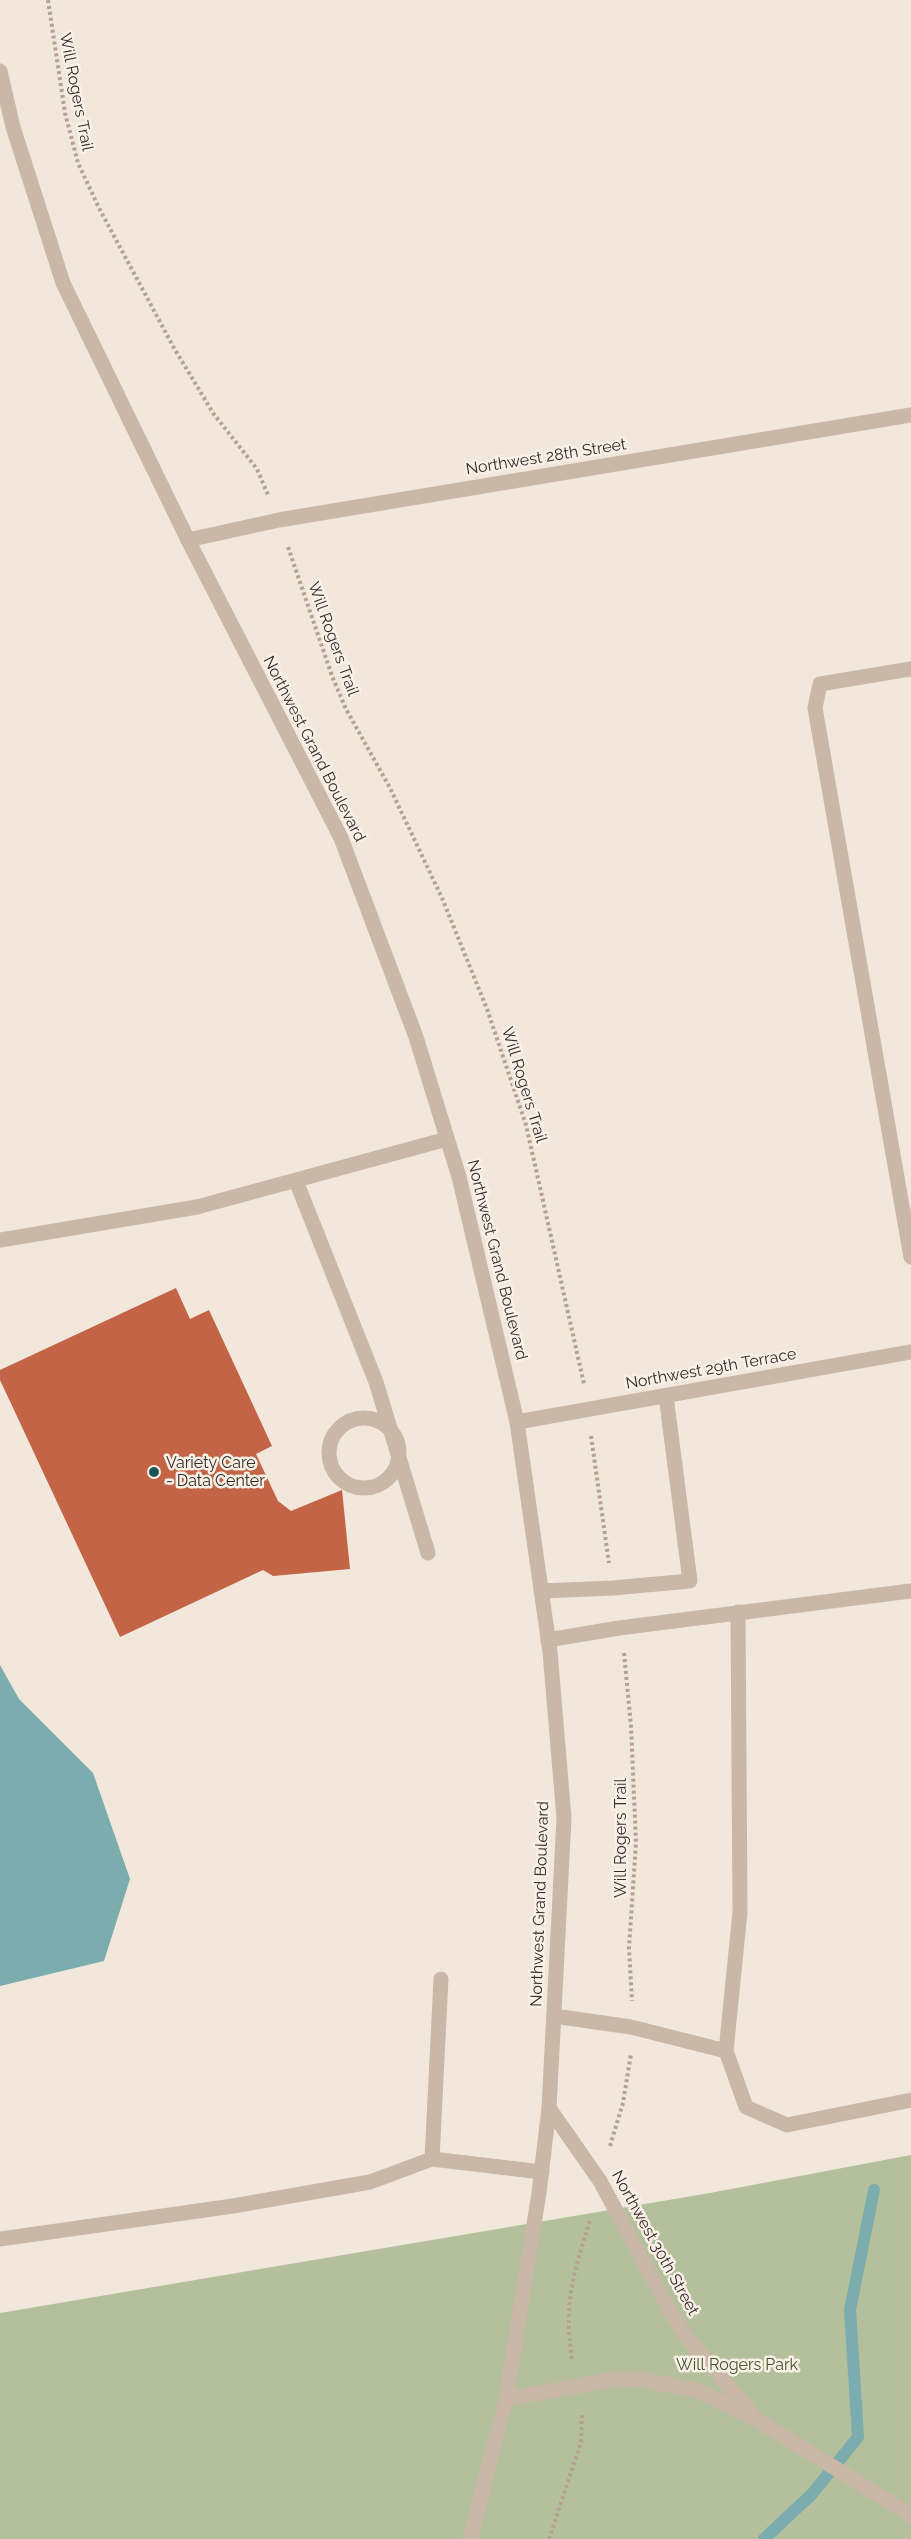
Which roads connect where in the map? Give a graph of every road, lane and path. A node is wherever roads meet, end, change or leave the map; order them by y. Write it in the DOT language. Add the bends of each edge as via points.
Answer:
graph roads {
  1 [pos="48,0"];
  2 [pos="0,71"];
  3 [pos="911,415"];
  4 [pos="279,520"];
  5 [pos="188,540"];
  6 [pos="911,671"];
  7 [pos="447,1139"];
  8 [pos="297,1181"];
  9 [pos="0,1240"];
  10 [pos="911,1257"];
  11 [pos="911,1352"];
  12 [pos="582,1374"];
  13 [pos="666,1396"];
  14 [pos="517,1422"];
  15 [pos="394,1435"];
  16 [pos="399,1452"];
  17 [pos="593,1453"];
  18 [pos="428,1553"];
  19 [pos="607,1553"];
  20 [pos="541,1591"];
  21 [pos="911,1591"];
  22 [pos="738,1612"];
  23 [pos="548,1640"];
  24 [pos="628,1678"];
  25 [pos="441,1979"];
  26 [pos="632,1998"];
  27 [pos="554,2016"];
  28 [pos="726,2051"];
  29 [pos="631,2059"];
  30 [pos="911,2100"];
  31 [pos="549,2108"];
  32 [pos="610,2144"];
  33 [pos="432,2159"];
  34 [pos="542,2172"];
  35 [pos="591,2214"];
  36 [pos="0,2239"];
  37 [pos="572,2360"];
  38 [pos="506,2399"];
  39 [pos="582,2411"];
  40 [pos="757,2420"];
  41 [pos="911,2515"];
  42 [pos="470,2539"];
  43 [pos="549,2539"];
  1 -- 4 [label="path, Will Rogers Trail" via="65,112 78,163 174,348 213,413 257,469"];
  2 -- 5 [label="street, Northwest Grand Boulevard" via="13,127 63,283"];
  3 -- 4 [label="street, Northwest 28th Street"];
  4 -- 5 [label="street, Northwest 28th Street"];
  4 -- 12 [label="path, Will Rogers Trail" via="346,709 390,788 442,898 487,1009 526,1125"];
  5 -- 7 [label="street, Northwest Grand Boulevard" via="341,838 416,1037"];
  6 -- 10 [label="street" via="820,684 815,708"];
  7 -- 8 [label="street"];
  7 -- 14 [label="street, Northwest Grand Boulevard" via="466,1200"];
  8 -- 9 [label="street" via="197,1207"];
  8 -- 15 [label="street"];
  11 -- 13 [label="street, Northwest 29th Terrace"];
  13 -- 14 [label="street, Northwest 29th Terrace"];
  13 -- 20 [label="street" via="690,1581"];
  14 -- 20 [label="street, Northwest Grand Boulevard"];
  15 -- 16 [label="street"];
  15 -- 16 [label="street" via="382,1423 370,1419 348,1423 332,1440 330,1463 343,1481 364,1489 385,1482 393,1473"];
  16 -- 18 [label="street"];
  17 -- 19 [label="path"];
  20 -- 23 [label="street, Northwest Grand Boulevard"];
  21 -- 22 [label="street"];
  22 -- 23 [label="street"];
  22 -- 28 [label="street" via="740,1912"];
  23 -- 27 [label="street, Northwest Grand Boulevard" via="564,1818"];
  24 -- 26 [label="path, Will Rogers Trail" via="636,1842 628,1948"];
  25 -- 33 [label="street"];
  27 -- 28 [label="street" via="632,2027"];
  27 -- 31 [label="street, Northwest Grand Boulevard"];
  28 -- 30 [label="street" via="746,2107 787,2125"];
  29 -- 32 [label="path"];
  31 -- 34 [label="street, Northwest Grand Boulevard"];
  31 -- 40 [label="street, Northwest 30th Street" via="606,2190 671,2313"];
  33 -- 34 [label="street"];
  33 -- 36 [label="street" via="370,2182"];
  34 -- 38 [label="street, Northwest Grand Boulevard"];
  35 -- 37 [label="path" via="568,2303 566,2321"];
  38 -- 40 [label="street, Northwest 30th Street" via="577,2385 637,2379 697,2390"];
  38 -- 42 [label="street, Northwest Grand Boulevard"];
  39 -- 43 [label="path" via="581,2442"];
  40 -- 41 [label="street, Northwest 30th Street"];
}
